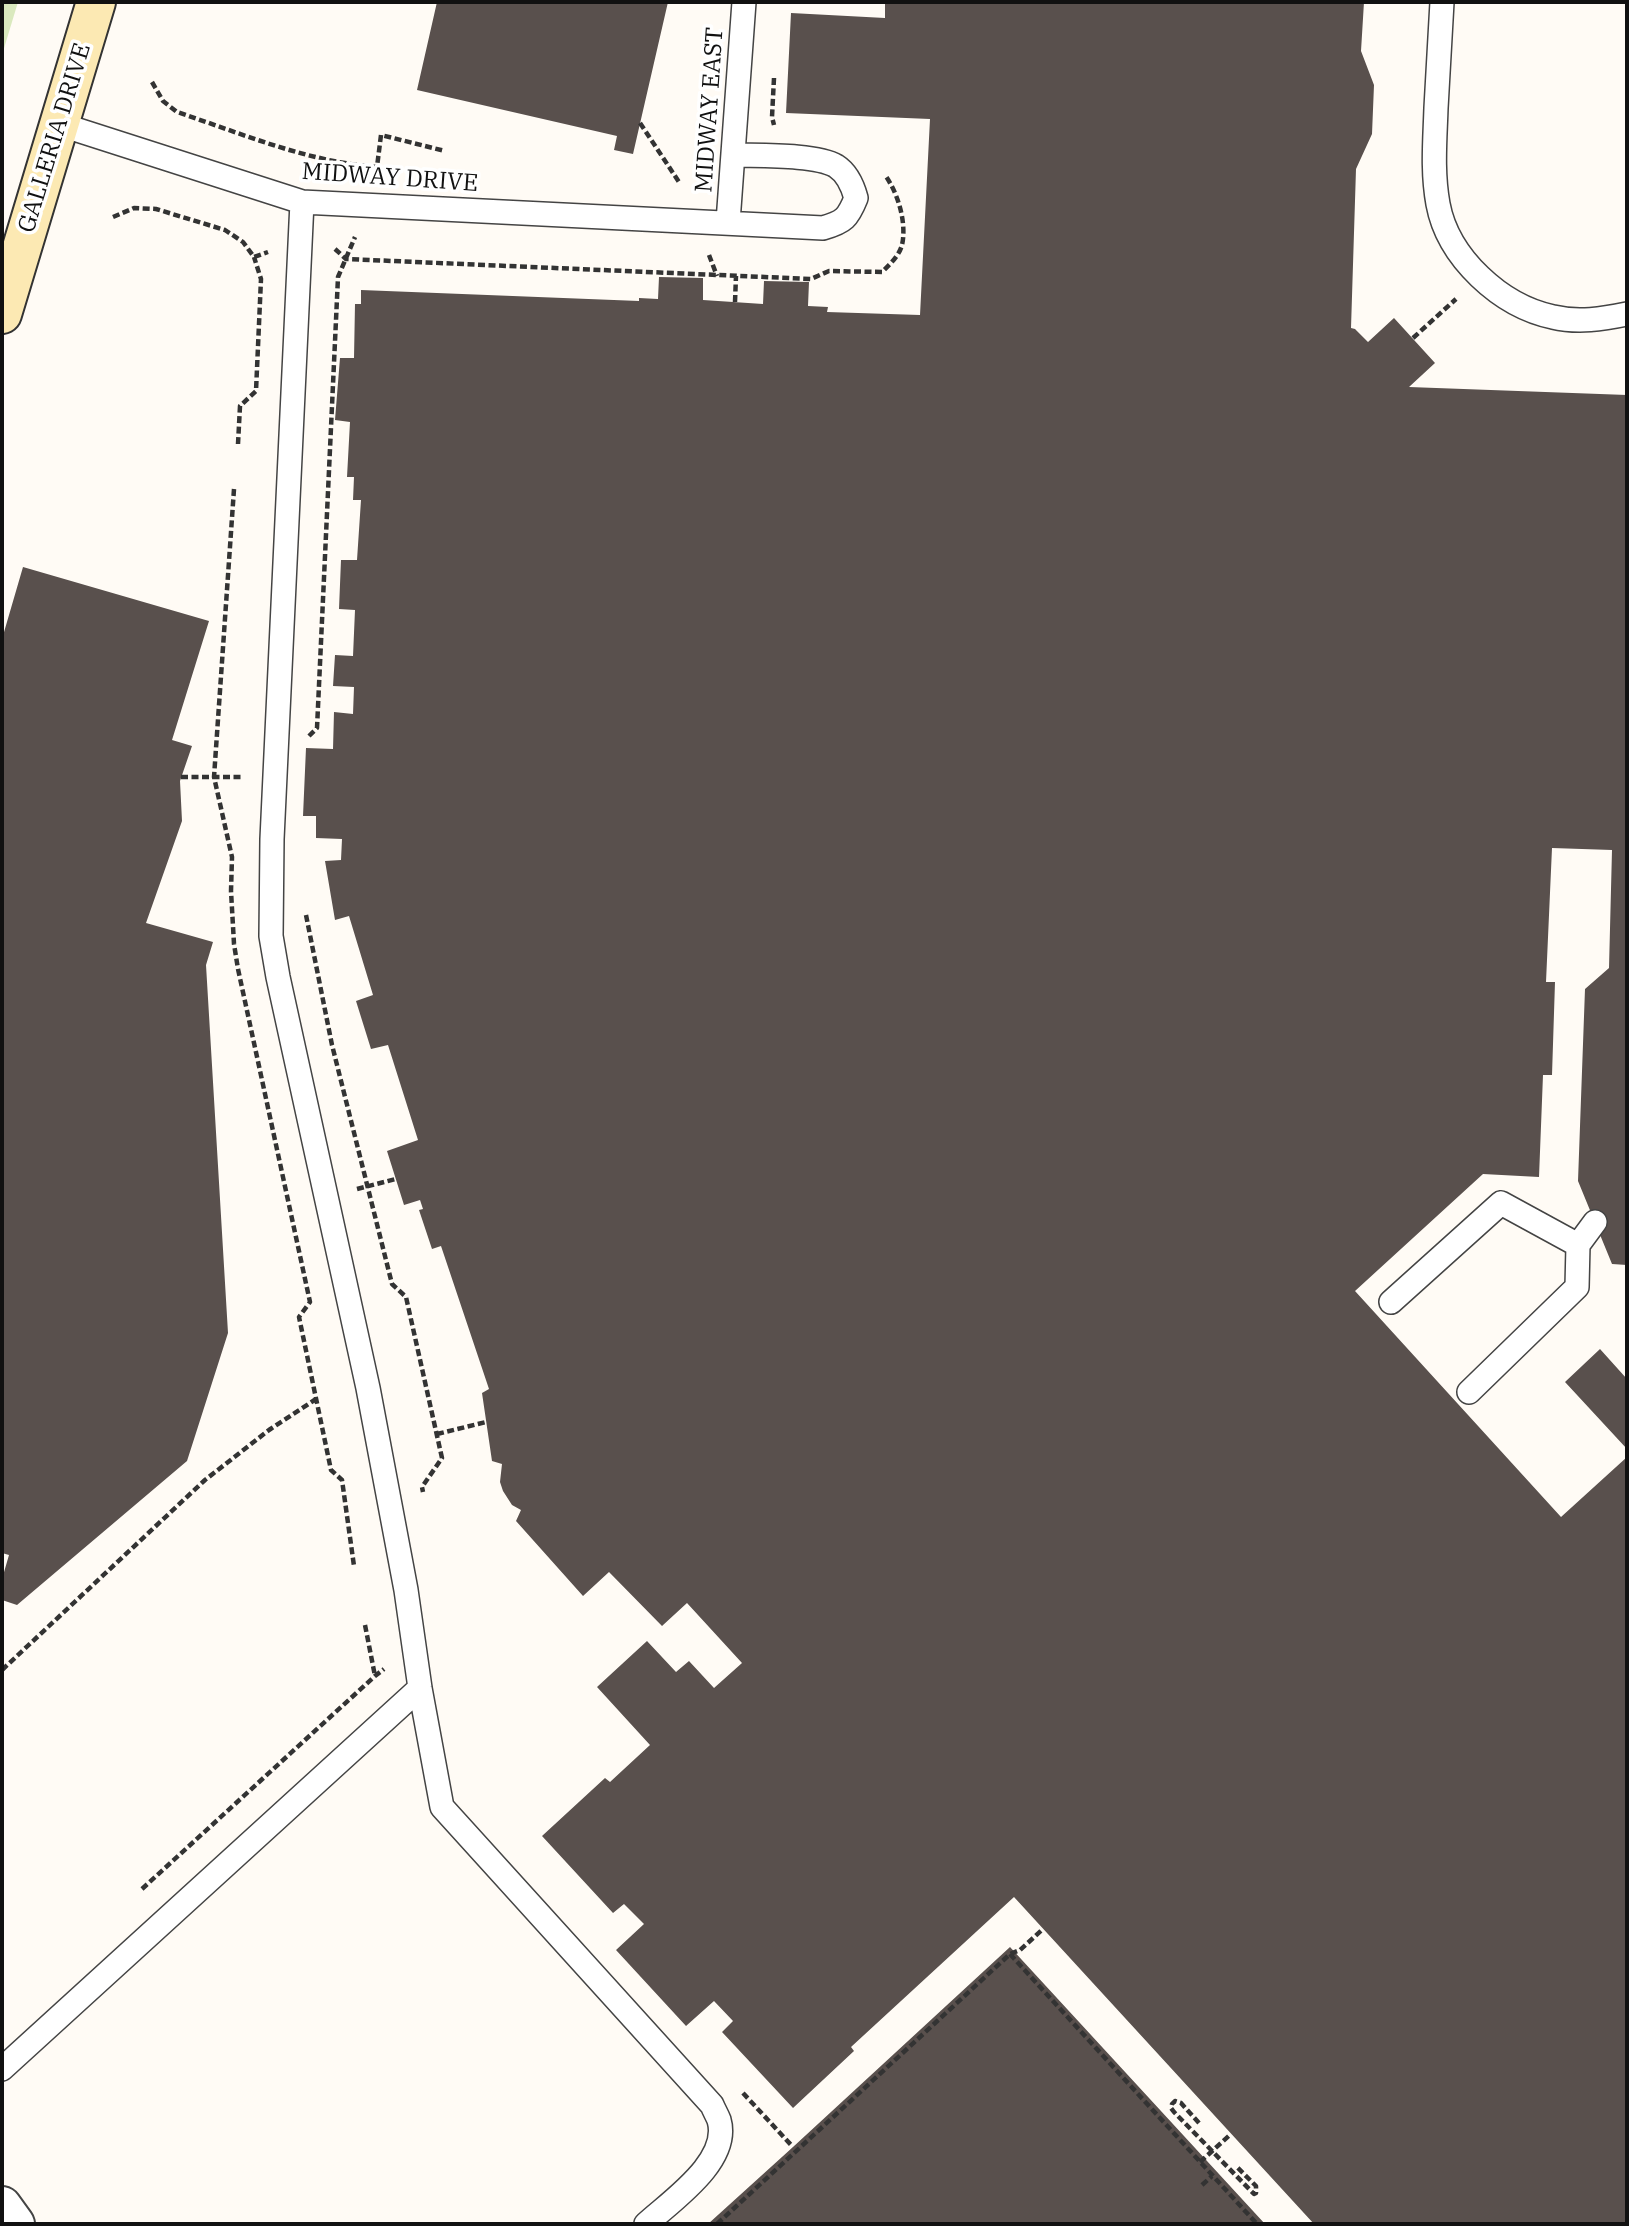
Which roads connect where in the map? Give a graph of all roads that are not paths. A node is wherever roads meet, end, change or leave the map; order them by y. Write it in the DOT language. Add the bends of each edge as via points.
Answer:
graph roads {
  1 [pos="96,2"];
  2 [pos="744,2"];
  3 [pos="1442,2"];
  4 [pos="59,124"];
  5 [pos="733,155"];
  6 [pos="302,202"];
  7 [pos="728,222"];
  8 [pos="2,314"];
  9 [pos="1627,314"];
  10 [pos="1595,1222"];
  11 [pos="1578,1245"];
  12 [pos="1391,1302"];
  13 [pos="1469,1391"];
  14 [pos="420,1688"];
  15 [pos="2,2069"];
  16 [pos="2,2206"];
  17 [pos="15,2224"];
  18 [pos="646,2224"];
  1 -- 4 [label="street, GALLERIA DRIVE"];
  2 -- 5 [label="lane, MIDWAY EAST"];
  3 -- 9 [label="lane" via="1433,157 1438,206 1462,256 1505,298 1553,317 1601,319"];
  4 -- 6 [label="lane, MIDWAY DRIVE"];
  4 -- 8 [label="street, GALLERIA DRIVE"];
  5 -- 7 [label="lane, MIDWAY EAST"];
  5 -- 7 [label="lane, MIDWAY DRIVE" via="792,157 837,166 856,198 840,223 823,228"];
  6 -- 7 [label="lane, MIDWAY DRIVE"];
  6 -- 14 [label="lane" via="271,936 368,1388"];
  10 -- 11 [label="lane"];
  11 -- 12 [label="lane" via="1501,1203"];
  11 -- 13 [label="lane" via="1577,1287"];
  14 -- 15 [label="lane"];
  14 -- 18 [label="lane" via="442,1807 712,2105 719,2122 714,2155 703,2172"];
  16 -- 17 [label="street"];
}
